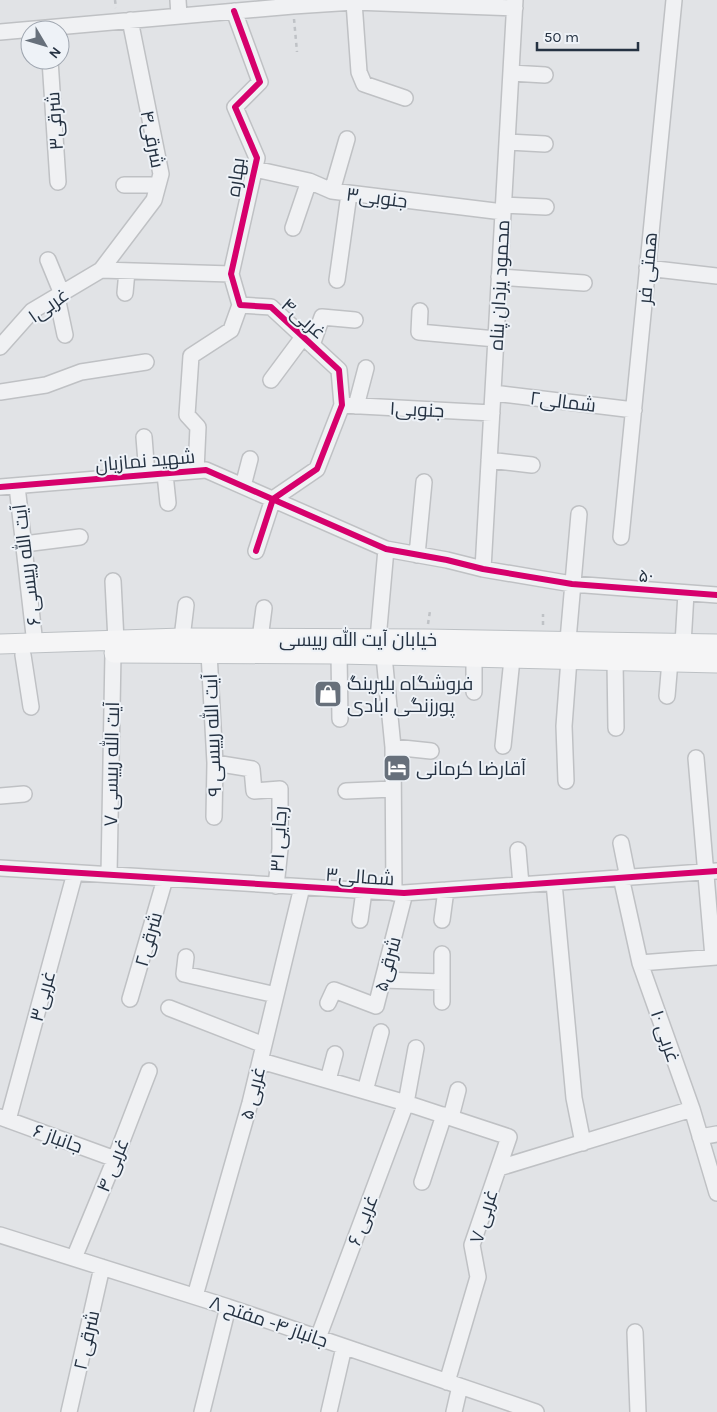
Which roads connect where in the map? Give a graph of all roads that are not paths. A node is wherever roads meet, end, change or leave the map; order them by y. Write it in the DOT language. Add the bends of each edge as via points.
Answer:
graph roads {
  1 [pos="178,0"];
  2 [pos="674,0"];
  3 [pos="354,2"];
  4 [pos="293,3"];
  5 [pos="515,4"];
  6 [pos="234,11"];
  7 [pos="179,16"];
  8 [pos="130,20"];
  9 [pos="70,27"];
  10 [pos="20,31"];
  11 [pos="0,32"];
  12 [pos="51,70"];
  13 [pos="511,73"];
  14 [pos="545,75"];
  15 [pos="405,98"];
  16 [pos="347,139"];
  17 [pos="507,142"];
  18 [pos="545,144"];
  19 [pos="255,169"];
  20 [pos="308,181"];
  21 [pos="58,182"];
  22 [pos="124,185"];
  23 [pos="158,185"];
  24 [pos="332,192"];
  25 [pos="349,194"];
  26 [pos="546,207"];
  27 [pos="503,209"];
  28 [pos="293,228"];
  29 [pos="48,260"];
  30 [pos="647,268"];
  31 [pos="101,270"];
  32 [pos="127,271"];
  33 [pos="231,274"];
  34 [pos="717,276"];
  35 [pos="500,278"];
  36 [pos="337,280"];
  37 [pos="584,283"];
  38 [pos="126,294"];
  39 [pos="59,295"];
  40 [pos="240,305"];
  41 [pos="420,311"];
  42 [pos="355,320"];
  43 [pos="65,335"];
  44 [pos="496,339"];
  45 [pos="308,341"];
  46 [pos="0,347"];
  47 [pos="146,362"];
  48 [pos="366,368"];
  49 [pos="271,380"];
  50 [pos="0,392"];
  51 [pos="493,393"];
  52 [pos="349,405"];
  53 [pos="634,410"];
  54 [pos="492,413"];
  55 [pos="144,437"];
  56 [pos="250,459"];
  57 [pos="489,460"];
  58 [pos="532,465"];
  59 [pos="196,471"];
  60 [pos="166,474"];
  61 [pos="147,475"];
  62 [pos="424,482"];
  63 [pos="17,486"];
  64 [pos="243,486"];
  65 [pos="0,487"];
  66 [pos="273,499"];
  67 [pos="168,503"];
  68 [pos="579,514"];
  69 [pos="80,537"];
  70 [pos="621,537"];
  71 [pos="24,544"];
  72 [pos="386,549"];
  73 [pos="256,550"];
  74 [pos="417,555"];
  75 [pos="482,569"];
  76 [pos="113,581"];
  77 [pos="572,584"];
  78 [pos="686,593"];
  79 [pos="717,595"];
  80 [pos="186,605"];
  81 [pos="264,608"];
  82 [pos="182,638"];
  83 [pos="260,638"];
  84 [pos="568,640"];
  85 [pos="0,644"];
  86 [pos="683,644"];
  87 [pos="717,644"];
  88 [pos="114,647"];
  89 [pos="381,647"];
  90 [pos="474,648"];
  91 [pos="29,649"];
  92 [pos="209,653"];
  93 [pos="339,654"];
  94 [pos="0,656"];
  95 [pos="512,659"];
  96 [pos="569,659"];
  97 [pos="615,661"];
  98 [pos="670,661"];
  99 [pos="717,662"];
  100 [pos="474,692"];
  101 [pos="666,696"];
  102 [pos="31,707"];
  103 [pos="340,719"];
  104 [pos="616,728"];
  105 [pos="503,746"];
  106 [pos="393,747"];
  107 [pos="430,751"];
  108 [pos="696,758"];
  109 [pos="215,763"];
  110 [pos="566,781"];
  111 [pos="394,789"];
  112 [pos="346,791"];
  113 [pos="24,794"];
  114 [pos="0,796"];
  115 [pos="214,817"];
  116 [pos="621,843"];
  117 [pos="518,850"];
  118 [pos="0,868"];
  119 [pos="712,871"];
  120 [pos="76,873"];
  121 [pos="109,875"];
  122 [pos="624,877"];
  123 [pos="165,878"];
  124 [pos="554,883"];
  125 [pos="522,885"];
  126 [pos="276,886"];
  127 [pos="302,887"];
  128 [pos="446,890"];
  129 [pos="364,891"];
  130 [pos="400,893"];
  131 [pos="360,920"];
  132 [pos="442,920"];
  133 [pos="442,954"];
  134 [pos="186,957"];
  135 [pos="715,957"];
  136 [pos="640,963"];
  137 [pos="383,980"];
  138 [pos="442,982"];
  139 [pos="276,995"];
  140 [pos="130,999"];
  141 [pos="442,1002"];
  142 [pos="328,1003"];
  143 [pos="169,1008"];
  144 [pos="381,1032"];
  145 [pos="264,1045"];
  146 [pos="416,1048"];
  147 [pos="335,1054"];
  148 [pos="260,1061"];
  149 [pos="149,1071"];
  150 [pos="328,1080"];
  151 [pos="458,1090"];
  152 [pos="365,1091"];
  153 [pos="406,1103"];
  154 [pos="692,1110"];
  155 [pos="448,1116"];
  156 [pos="4,1119"];
  157 [pos="717,1134"];
  158 [pos="700,1137"];
  159 [pos="583,1143"];
  160 [pos="115,1159"];
  161 [pos="499,1168"];
  162 [pos="422,1182"];
  163 [pos="717,1193"];
  164 [pos="0,1235"];
  165 [pos="74,1258"];
  166 [pos="102,1267"];
  167 [pos="195,1296"];
  168 [pos="228,1307"];
  169 [pos="635,1332"];
  170 [pos="318,1338"];
  171 [pos="344,1347"];
  172 [pos="454,1384"];
  173 [pos="70,1412"];
  174 [pos="202,1412"];
  175 [pos="329,1412"];
  176 [pos="454,1412"];
  177 [pos="536,1412"];
  178 [pos="638,1412"];
  1 -- 7 [label="street"];
  2 -- 30 [label="street, همتی فر"];
  3 -- 4 [label="street"];
  3 -- 5 [label="street"];
  3 -- 15 [label="street" via="359,72 364,84"];
  4 -- 6 [label="street"];
  5 -- 13 [label="street, محمود یزدان پناه"];
  6 -- 7 [label="street"];
  6 -- 19 [label="street, بهاره" via="260,82 235,107 257,158"];
  7 -- 8 [label="street"];
  8 -- 9 [label="street"];
  8 -- 23 [label="street, شرقی۴" via="161,174"];
  10 -- 11 [label="street"];
  12 -- 21 [label="street, شرقی۳"];
  13 -- 14 [label="street"];
  13 -- 17 [label="street, محمود یزدان پناه"];
  16 -- 24 [label="street"];
  17 -- 18 [label="street"];
  17 -- 27 [label="street, محمود یزدان پناه"];
  19 -- 20 [label="street, جنوبی۳"];
  19 -- 33 [label="street, بهاره"];
  20 -- 24 [label="street, جنوبی۳"];
  20 -- 28 [label="street"];
  22 -- 23 [label="street"];
  23 -- 31 [label="street, شرقی۴" via="154,200"];
  24 -- 25 [label="street, جنوبی۳"];
  25 -- 27 [label="street, جنوبی۳"];
  25 -- 36 [label="street"];
  26 -- 27 [label="street, جنوبی۳"];
  27 -- 35 [label="street, محمود یزدان پناه"];
  29 -- 39 [label="street"];
  30 -- 34 [label="street"];
  30 -- 53 [label="street, همتی فر"];
  31 -- 32 [label="street"];
  31 -- 39 [label="street, غربی۱"];
  32 -- 33 [label="street"];
  32 -- 38 [label="street"];
  33 -- 40 [label="street"];
  35 -- 37 [label="street"];
  35 -- 44 [label="street, محمود یزدان پناه"];
  39 -- 43 [label="street"];
  39 -- 46 [label="street, غربی۱" via="32,311"];
  40 -- 45 [label="street, غربی۴" via="271,307"];
  40 -- 59 [label="street" via="231,330 191,356 187,415 198,427"];
  41 -- 44 [label="street" via="420,332"];
  42 -- 45 [label="street" via="322,317"];
  44 -- 51 [label="street, محمود یزدان پناه"];
  45 -- 49 [label="street"];
  45 -- 52 [label="street, غربی۴" via="339,370"];
  47 -- 50 [label="street" via="80,372 46,385"];
  48 -- 52 [label="street"];
  51 -- 53 [label="street, شمالی۲"];
  51 -- 54 [label="street, محمود یزدان پناه"];
  52 -- 54 [label="street, جنوبی۱"];
  52 -- 66 [label="street" via="317,470"];
  53 -- 70 [label="street, همتی فر"];
  54 -- 57 [label="street, محمود یزدان پناه"];
  55 -- 61 [label="street"];
  56 -- 64 [label="street"];
  57 -- 58 [label="street"];
  57 -- 75 [label="street, محمود یزدان پناه"];
  59 -- 60 [label="street, شهید نمازیان"];
  59 -- 64 [label="street, شهید نمازیان" via="206,470"];
  60 -- 61 [label="street, شهید نمازیان"];
  60 -- 67 [label="street"];
  61 -- 63 [label="street, شهید نمازیان"];
  62 -- 74 [label="street"];
  63 -- 65 [label="street, شهید نمازیان"];
  63 -- 71 [label="street, آیت الله رییسی ۶"];
  64 -- 66 [label="street, شهید نمازیان"];
  66 -- 72 [label="street, شهید نمازیان"];
  66 -- 73 [label="street"];
  68 -- 77 [label="street"];
  69 -- 71 [label="street"];
  71 -- 91 [label="street, آیت الله رییسی ۶"];
  72 -- 74 [label="street, شهید نمازیان"];
  72 -- 89 [label="street, شرقی۵"];
  74 -- 75 [label="street, شهید نمازیان"];
  75 -- 77 [label="street, شهید نمازیان"];
  76 -- 88 [label="street, آیت الله رییسی ۷"];
  77 -- 78 [label="street, ۵۰"];
  77 -- 84 [label="street"];
  78 -- 79 [label="street, ۵۰"];
  78 -- 86 [label="street"];
  80 -- 82 [label="street"];
  81 -- 83 [label="street"];
  82 -- 83 [label="main road, خیابان آیت الله رییسی"];
  82 -- 88 [label="main road, خیابان آیت الله رییسی"];
  83 -- 89 [label="main road, خیابان آیت الله رییسی"];
  84 -- 86 [label="main road, خیابان آیت الله رییسی"];
  84 -- 90 [label="main road, خیابان آیت الله رییسی"];
  85 -- 91 [label="main road, خیابان آیت الله رییسی"];
  86 -- 87 [label="main road, خیابان آیت الله رییسی"];
  88 -- 91 [label="main road, خیابان آیت الله رییسی"];
  88 -- 92 [label="main road, خیابان آیت الله رییسی"];
  88 -- 121 [label="street, آیت الله رییسی ۷"];
  89 -- 90 [label="main road, خیابان آیت الله رییسی"];
  89 -- 93 [label="main road, خیابان آیت الله رییسی"];
  89 -- 106 [label="street, شرقی۵"];
  90 -- 95 [label="main road, خیابان آیت الله رییسی"];
  90 -- 100 [label="street"];
  91 -- 94 [label="main road, خیابان آیت الله رییسی"];
  91 -- 102 [label="street, آیت الله رییسی ۶"];
  92 -- 93 [label="main road, خیابان آیت الله رییسی"];
  92 -- 109 [label="street, آیت الله رییسی ۹"];
  93 -- 103 [label="street"];
  95 -- 96 [label="main road, خیابان آیت الله رییسی"];
  95 -- 105 [label="street"];
  96 -- 97 [label="main road, خیابان آیت الله رییسی"];
  96 -- 110 [label="street" via="564,726"];
  97 -- 98 [label="main road, خیابان آیت الله رییسی"];
  97 -- 104 [label="street"];
  98 -- 99 [label="main road, خیابان آیت الله رییسی"];
  98 -- 101 [label="street"];
  106 -- 107 [label="street"];
  106 -- 111 [label="street, شرقی۵"];
  108 -- 119 [label="street"];
  109 -- 115 [label="street, آیت الله رییسی ۹"];
  109 -- 126 [label="street, رجایی ۳۱" via="252,769 254,791 280,789"];
  111 -- 112 [label="street"];
  111 -- 130 [label="street, شرقی۵"];
  113 -- 114 [label="street"];
  116 -- 122 [label="street, غربی ۱۰"];
  117 -- 125 [label="street"];
  118 -- 120 [label="street, شمالی۳"];
  119 -- 122 [label="street, شمالی۳"];
  119 -- 135 [label="street"];
  120 -- 121 [label="street, شمالی۳"];
  120 -- 156 [label="street, غربی۳"];
  121 -- 123 [label="street, شمالی۳"];
  122 -- 124 [label="street, شمالی۳"];
  122 -- 136 [label="street, غربی ۱۰"];
  123 -- 126 [label="street, شمالی۳"];
  123 -- 140 [label="street, شرقی۲"];
  124 -- 125 [label="street, شمالی۳"];
  124 -- 159 [label="street" via="574,1098"];
  125 -- 128 [label="street, شمالی۳"];
  126 -- 127 [label="street, شمالی۳"];
  127 -- 129 [label="street, شمالی۳"];
  127 -- 139 [label="street, غربی ۵"];
  128 -- 130 [label="street, شمالی۳"];
  128 -- 132 [label="street"];
  129 -- 130 [label="street, شمالی۳"];
  129 -- 131 [label="street"];
  130 -- 137 [label="street, شرقی۵"];
  133 -- 138 [label="street"];
  134 -- 139 [label="street" via="184,974"];
  135 -- 136 [label="street"];
  136 -- 154 [label="street, غربی ۱۰"];
  137 -- 138 [label="street"];
  137 -- 142 [label="street, شرقی۵" via="376,1006 334,990"];
  138 -- 141 [label="street"];
  139 -- 145 [label="street, غربی ۵"];
  143 -- 145 [label="street"];
  144 -- 152 [label="street"];
  145 -- 148 [label="street, غربی ۵"];
  146 -- 153 [label="street, غربی ۶"];
  147 -- 150 [label="street"];
  148 -- 150 [label="street"];
  148 -- 167 [label="street, غربی ۵"];
  149 -- 160 [label="street, غربی ۴"];
  150 -- 152 [label="street"];
  151 -- 155 [label="street"];
  152 -- 153 [label="street"];
  153 -- 155 [label="street"];
  153 -- 170 [label="street, غربی ۶"];
  154 -- 158 [label="street, غربی ۱۰"];
  154 -- 159 [label="street"];
  155 -- 161 [label="street, غربی ۷" via="509,1137"];
  155 -- 162 [label="street"];
  156 -- 160 [label="street, جانباز ۶"];
  157 -- 158 [label="street"];
  158 -- 163 [label="street, غربی ۱۰"];
  159 -- 161 [label="street"];
  160 -- 165 [label="street, غربی ۴"];
  161 -- 172 [label="street, غربی ۷" via="472,1246 478,1277"];
  164 -- 165 [label="street, جانباز ۴- مفتح ۸"];
  165 -- 166 [label="street, جانباز ۴- مفتح ۸"];
  166 -- 167 [label="street, جانباز ۴- مفتح ۸"];
  166 -- 173 [label="street, شرقی ۲"];
  167 -- 168 [label="street, جانباز ۴- مفتح ۸"];
  168 -- 170 [label="street, جانباز ۴- مفتح ۸"];
  168 -- 174 [label="street"];
  169 -- 178 [label="street"];
  170 -- 171 [label="street, جانباز ۴- مفتح ۸"];
  171 -- 172 [label="street, جانباز ۴- مفتح ۸"];
  171 -- 175 [label="street"];
  172 -- 176 [label="street, غربی ۷"];
  172 -- 177 [label="street, جانباز ۴- مفتح ۸"];
}
